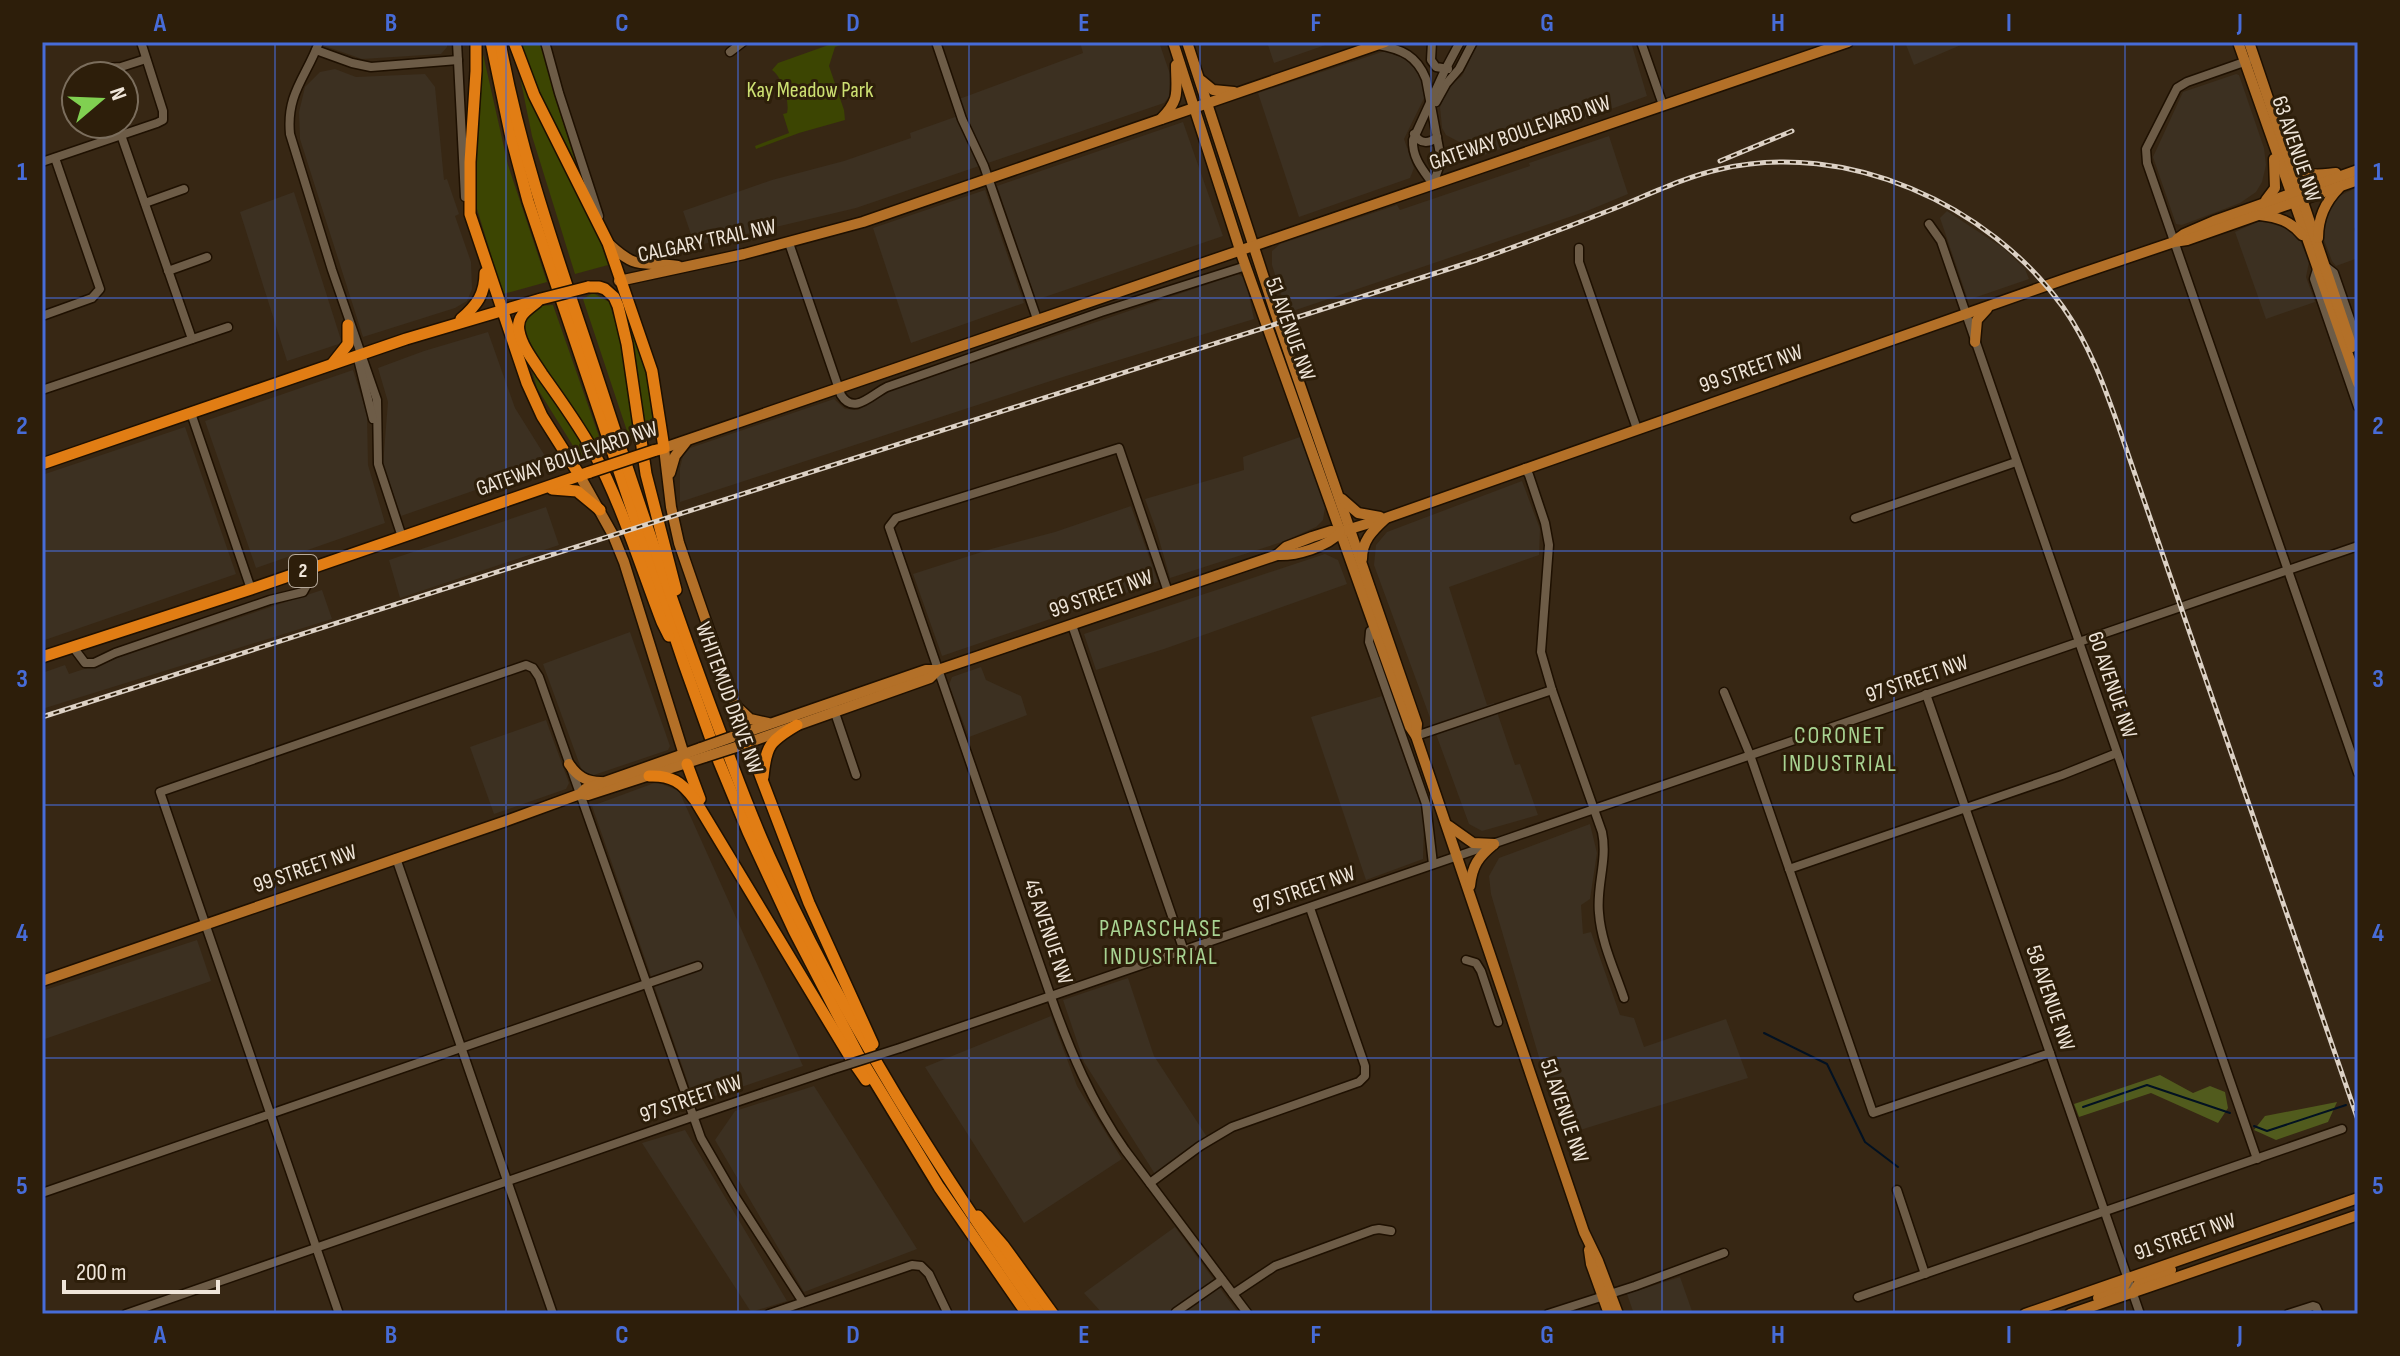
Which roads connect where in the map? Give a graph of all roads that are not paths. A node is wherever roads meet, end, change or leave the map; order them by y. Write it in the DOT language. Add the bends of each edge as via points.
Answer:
graph roads {
  1 [pos="141,42"];
  2 [pos="457,42"];
  3 [pos="476,42"];
  4 [pos="491,42"];
  5 [pos="500,42"];
  6 [pos="514,42"];
  7 [pos="545,42"];
  8 [pos="743,42"];
  9 [pos="936,42"];
  10 [pos="1187,42"];
  11 [pos="1432,42"];
  12 [pos="1460,42"];
  13 [pos="1473,42"];
  14 [pos="1641,42"];
  15 [pos="1848,42"];
  16 [pos="2238,42"];
  17 [pos="2249,42"];
  18 [pos="1381,43"];
  19 [pos="318,46"];
  20 [pos="1814,47"];
  21 [pos="1175,48"];
  22 [pos="730,52"];
  23 [pos="337,58"];
  24 [pos="146,59"];
  25 [pos="458,60"];
  26 [pos="2250,60"];
  27 [pos="140,61"];
  28 [pos="1459,69"];
  29 [pos="1445,70"];
  30 [pos="1196,71"];
  31 [pos="304,72"];
  32 [pos="1240,92"];
  33 [pos="1431,99"];
  34 [pos="1208,104"];
  35 [pos="1663,105"];
  36 [pos="1194,109"];
  37 [pos="1159,121"];
  38 [pos="1419,124"];
  39 [pos="140,128"];
  40 [pos="1436,130"];
  41 [pos="1414,134"];
  42 [pos="107,140"];
  43 [pos="123,140"];
  44 [pos="2273,145"];
  45 [pos="2288,157"];
  46 [pos="55,158"];
  47 [pos="42,162"];
  48 [pos="2355,174"];
  49 [pos="989,180"];
  50 [pos="1433,184"];
  51 [pos="2340,186"];
  52 [pos="184,189"];
  53 [pos="2297,196"];
  54 [pos="145,203"];
  55 [pos="2260,209"];
  56 [pos="470,214"];
  57 [pos="1929,224"];
  58 [pos="602,229"];
  59 [pos="1275,239"];
  60 [pos="2174,242"];
  61 [pos="608,243"];
  62 [pos="789,243"];
  63 [pos="2313,244"];
  64 [pos="1253,246"];
  65 [pos="1579,248"];
  66 [pos="1240,251"];
  67 [pos="207,257"];
  68 [pos="1205,263"];
  69 [pos="486,264"];
  70 [pos="1246,266"];
  71 [pos="684,267"];
  72 [pos="2321,268"];
  73 [pos="168,271"];
  74 [pos="1210,279"];
  75 [pos="1265,279"];
  76 [pos="619,281"];
  77 [pos="588,287"];
  78 [pos="541,299"];
  79 [pos="1097,300"];
  80 [pos="1992,305"];
  81 [pos="502,310"];
  82 [pos="1101,312"];
  83 [pos="1965,314"];
  84 [pos="42,316"];
  85 [pos="1037,319"];
  86 [pos="348,320"];
  87 [pos="455,323"];
  88 [pos="228,327"];
  89 [pos="192,339"];
  90 [pos="1975,342"];
  91 [pos="2358,342"];
  92 [pos="948,349"];
  93 [pos="360,355"];
  94 [pos="2358,363"];
  95 [pos="954,364"];
  96 [pos="330,365"];
  97 [pos="2358,383"];
  98 [pos="839,387"];
  99 [pos="42,390"];
  100 [pos="2358,407"];
  101 [pos="191,413"];
  102 [pos="1637,429"];
  103 [pos="690,438"];
  104 [pos="658,450"];
  105 [pos="2016,462"];
  106 [pos="42,464"];
  107 [pos="1525,468"];
  108 [pos="585,474"];
  109 [pos="543,489"];
  110 [pos="1334,499"];
  111 [pos="671,507"];
  112 [pos="600,510"];
  113 [pos="1386,518"];
  114 [pos="1855,518"];
  115 [pos="1345,530"];
  116 [pos="400,538"];
  117 [pos="1312,542"];
  118 [pos="2358,546"];
  119 [pos="1357,566"];
  120 [pos="309,569"];
  121 [pos="2288,571"];
  122 [pos="251,589"];
  123 [pos="1168,592"];
  124 [pos="1072,625"];
  125 [pos="1378,627"];
  126 [pos="2078,642"];
  127 [pos="67,649"];
  128 [pos="42,657"];
  129 [pos="688,662"];
  130 [pos="938,670"];
  131 [pos="1552,690"];
  132 [pos="1724,692"];
  133 [pos="1926,694"];
  134 [pos="734,702"];
  135 [pos="833,706"];
  136 [pos="774,723"];
  137 [pos="797,725"];
  138 [pos="1416,736"];
  139 [pos="740,740"];
  140 [pos="2117,753"];
  141 [pos="1750,755"];
  142 [pos="2355,756"];
  143 [pos="685,759"];
  144 [pos="569,764"];
  145 [pos="2358,773"];
  146 [pos="856,775"];
  147 [pos="649,776"];
  148 [pos="603,782"];
  149 [pos="763,786"];
  150 [pos="580,794"];
  151 [pos="1966,808"];
  152 [pos="1595,809"];
  153 [pos="1446,823"];
  154 [pos="722,843"];
  155 [pos="1494,844"];
  156 [pos="1457,856"];
  157 [pos="396,858"];
  158 [pos="1433,864"];
  159 [pos="1789,869"];
  160 [pos="1470,892"];
  161 [pos="1310,908"];
  162 [pos="205,924"];
  163 [pos="1184,951"];
  164 [pos="1466,960"];
  165 [pos="698,966"];
  166 [pos="42,981"];
  167 [pos="646,983"];
  168 [pos="1504,993"];
  169 [pos="1051,997"];
  170 [pos="1490,998"];
  171 [pos="1624,998"];
  172 [pos="1498,1022"];
  173 [pos="455,1029"];
  174 [pos="462,1048"];
  175 [pos="2050,1053"];
  176 [pos="441,1055"];
  177 [pos="887,1083"];
  178 [pos="892,1113"];
  179 [pos="270,1115"];
  180 [pos="692,1116"];
  181 [pos="2342,1129"];
  182 [pos="2257,1159"];
  183 [pos="507,1181"];
  184 [pos="1150,1183"];
  185 [pos="1897,1190"];
  186 [pos="42,1193"];
  187 [pos="2358,1198"];
  188 [pos="961,1200"];
  189 [pos="2104,1211"];
  190 [pos="2358,1215"];
  191 [pos="1391,1231"];
  192 [pos="316,1247"];
  193 [pos="2217,1248"];
  194 [pos="1724,1253"];
  195 [pos="1925,1274"];
  196 [pos="2128,1278"];
  197 [pos="1222,1280"];
  198 [pos="2133,1293"];
  199 [pos="1233,1294"];
  200 [pos="1606,1295"];
  201 [pos="1858,1297"];
  202 [pos="803,1302"];
  203 [pos="154,1304"];
  204 [pos="2318,1310"];
  205 [pos="1025,1312"];
  206 [pos="1176,1312"];
  207 [pos="126,1314"];
  208 [pos="158,1314"];
  209 [pos="339,1314"];
  210 [pos="553,1314"];
  211 [pos="769,1314"];
  212 [pos="948,1314"];
  213 [pos="1040,1314"];
  214 [pos="1053,1314"];
  215 [pos="1248,1314"];
  216 [pos="1548,1314"];
  217 [pos="1609,1314"];
  218 [pos="1618,1314"];
  219 [pos="2025,1314"];
  220 [pos="2060,1314"];
  221 [pos="2070,1314"];
  222 [pos="2140,1314"];
  223 [pos="2288,1314"];
  1 -- 24 [label="street"];
  2 -- 25 [label="street"];
  3 -- 56 [label="highway"];
  4 -- 129 [label="highway, WHITEMUD DRIVE NW" via="515,156"];
  5 -- 129 [label="highway, WHITEMUD DRIVE NW" via="539,198"];
  6 -- 58 [label="highway" via="534,95"];
  7 -- 58 [label="street"];
  8 -- 22 [label="street"];
  9 -- 49 [label="street"];
  10 -- 30 [label="main road, 51 AVENUE NW"];
  11 -- 29 [label="street" via="1431,60"];
  12 -- 29 [label="street"];
  13 -- 28 [label="street, CALGARY TRAIL NW"];
  14 -- 35 [label="street"];
  15 -- 20 [label="main road, GATEWAY BOULEVARD NW"];
  16 -- 26 [label="main road, 63 AVENUE NW"];
  17 -- 26 [label="main road, 63 AVENUE NW"];
  18 -- 32 [label="main road, CALGARY TRAIL NW"];
  18 -- 33 [label="street, CALGARY TRAIL NW" via="1413,58 1424,73"];
  19 -- 23 [label="street"];
  19 -- 31 [label="street"];
  20 -- 35 [label="main road, GATEWAY BOULEVARD NW"];
  21 -- 36 [label="main road, 51 AVENUE NW"];
  21 -- 37 [label="main road" via="1176,99"];
  23 -- 25 [label="street" via="374,67"];
  23 -- 31 [label="street" via="319,61"];
  24 -- 27 [label="street"];
  24 -- 39 [label="street" via="163,120"];
  25 -- 56 [label="street"];
  26 -- 44 [label="main road, 63 AVENUE NW"];
  26 -- 45 [label="main road, 63 AVENUE NW"];
  26 -- 60 [label="street" via="2177,88 2148,145 2146,156"];
  28 -- 29 [label="street"];
  28 -- 40 [label="street, CALGARY TRAIL NW" via="1438,97"];
  29 -- 33 [label="street"];
  30 -- 32 [label="main road" via="1210,89"];
  30 -- 34 [label="main road, 51 AVENUE NW"];
  31 -- 86 [label="street" via="291,107 290,134"];
  32 -- 34 [label="main road, CALGARY TRAIL NW"];
  33 -- 38 [label="street"];
  33 -- 40 [label="street, CALGARY TRAIL NW"];
  34 -- 36 [label="main road, CALGARY TRAIL NW"];
  34 -- 64 [label="main road, 51 AVENUE NW"];
  35 -- 50 [label="main road, GATEWAY BOULEVARD NW"];
  36 -- 37 [label="main road, CALGARY TRAIL NW"];
  36 -- 66 [label="main road, 51 AVENUE NW"];
  37 -- 49 [label="main road, CALGARY TRAIL NW"];
  38 -- 40 [label="street"];
  38 -- 41 [label="street"];
  40 -- 41 [label="street" via="1430,142"];
  40 -- 50 [label="street, CALGARY TRAIL NW" via="1441,159"];
  41 -- 50 [label="street" via="1415,156"];
  42 -- 46 [label="street"];
  43 -- 54 [label="street"];
  44 -- 53 [label="main road, 63 AVENUE NW"];
  44 -- 55 [label="main road" via="2275,188"];
  45 -- 48 [label="main road" via="2309,174"];
  45 -- 53 [label="main road, 63 AVENUE NW"];
  46 -- 47 [label="street"];
  46 -- 84 [label="street" via="99,292"];
  48 -- 51 [label="main road, 99 STREET NW"];
  48 -- 53 [label="main road, 99 STREET NW"];
  49 -- 62 [label="main road, CALGARY TRAIL NW"];
  49 -- 85 [label="street"];
  50 -- 59 [label="main road, GATEWAY BOULEVARD NW"];
  51 -- 53 [label="main road, 99 STREET NW"];
  51 -- 63 [label="main road" via="2324,207"];
  52 -- 54 [label="street"];
  53 -- 55 [label="main road, 99 STREET NW"];
  53 -- 63 [label="main road, 63 AVENUE NW"];
  54 -- 73 [label="street"];
  55 -- 60 [label="main road, 99 STREET NW"];
  55 -- 63 [label="main road" via="2289,223"];
  56 -- 69 [label="highway"];
  57 -- 83 [label="street, 60 AVENUE NW" via="1941,241"];
  58 -- 61 [label="highway"];
  59 -- 64 [label="main road, GATEWAY BOULEVARD NW"];
  59 -- 75 [label="main road" via="1262,254"];
  60 -- 80 [label="main road, 99 STREET NW"];
  60 -- 121 [label="street"];
  61 -- 71 [label="main road" via="630,262"];
  61 -- 76 [label="highway"];
  62 -- 71 [label="main road, CALGARY TRAIL NW"];
  62 -- 98 [label="street"];
  63 -- 72 [label="main road, 63 AVENUE NW"];
  64 -- 66 [label="main road, GATEWAY BOULEVARD NW"];
  64 -- 75 [label="main road, 51 AVENUE NW"];
  65 -- 102 [label="street" via="1579,262"];
  66 -- 68 [label="main road, GATEWAY BOULEVARD NW"];
  66 -- 70 [label="main road, 51 AVENUE NW"];
  67 -- 73 [label="street"];
  68 -- 74 [label="street"];
  68 -- 79 [label="main road, GATEWAY BOULEVARD NW"];
  69 -- 81 [label="highway"];
  69 -- 87 [label="highway" via="482,296"];
  70 -- 74 [label="street"];
  70 -- 75 [label="main road"];
  70 -- 110 [label="main road, 51 AVENUE NW"];
  71 -- 76 [label="main road, CALGARY TRAIL NW"];
  72 -- 91 [label="street, 63 AVENUE NW" via="2334,273"];
  72 -- 94 [label="main road, 63 AVENUE NW"];
  72 -- 97 [label="main road, 63 AVENUE NW"];
  72 -- 100 [label="street, 63 AVENUE NW" via="2314,279"];
  73 -- 89 [label="street"];
  74 -- 82 [label="street"];
  75 -- 110 [label="main road, 51 AVENUE NW"];
  76 -- 77 [label="highway, CALGARY TRAIL NW"];
  76 -- 104 [label="highway" via="652,371"];
  77 -- 78 [label="highway, CALGARY TRAIL NW, bridge"];
  77 -- 129 [label="highway" via="605,289 618,306 646,474 685,622"];
  78 -- 81 [label="highway, CALGARY TRAIL NW"];
  78 -- 129 [label="highway" via="520,319 520,336 596,457 662,622"];
  79 -- 82 [label="street"];
  79 -- 85 [label="main road, GATEWAY BOULEVARD NW"];
  80 -- 83 [label="main road, 99 STREET NW"];
  80 -- 90 [label="main road" via="1977,320"];
  81 -- 87 [label="highway, CALGARY TRAIL NW"];
  81 -- 108 [label="highway" via="537,406"];
  82 -- 95 [label="street"];
  83 -- 90 [label="street, 60 AVENUE NW"];
  83 -- 102 [label="main road, 99 STREET NW"];
  85 -- 92 [label="main road, GATEWAY BOULEVARD NW"];
  86 -- 93 [label="street"];
  86 -- 96 [label="highway" via="348,344"];
  87 -- 93 [label="highway, CALGARY TRAIL NW"];
  88 -- 89 [label="street"];
  89 -- 99 [label="street"];
  90 -- 105 [label="street, 60 AVENUE NW"];
  92 -- 95 [label="street"];
  92 -- 98 [label="main road, GATEWAY BOULEVARD NW"];
  93 -- 96 [label="highway, CALGARY TRAIL NW"];
  93 -- 116 [label="street" via="372,407 374,464"];
  95 -- 98 [label="street" via="887,387 856,405 844,400"];
  96 -- 101 [label="highway, CALGARY TRAIL NW"];
  98 -- 103 [label="main road, GATEWAY BOULEVARD NW"];
  101 -- 106 [label="highway, CALGARY TRAIL NW"];
  101 -- 122 [label="street"];
  102 -- 107 [label="main road, 99 STREET NW"];
  103 -- 104 [label="main road, GATEWAY BOULEVARD NW"];
  103 -- 111 [label="main road" via="673,461"];
  104 -- 108 [label="highway, GATEWAY BOULEVARD NW / 2, bridge"];
  104 -- 111 [label="main road"];
  105 -- 114 [label="street"];
  105 -- 126 [label="street, 60 AVENUE NW"];
  107 -- 113 [label="main road, 99 STREET NW"];
  107 -- 131 [label="street" via="1548,535 1541,644"];
  108 -- 109 [label="highway, GATEWAY BOULEVARD NW / 2"];
  108 -- 112 [label="main road"];
  109 -- 112 [label="highway" via="577,491"];
  109 -- 116 [label="highway, GATEWAY BOULEVARD NW / 2"];
  110 -- 113 [label="main road" via="1358,513"];
  110 -- 115 [label="main road, 51 AVENUE NW"];
  110 -- 117 [label="main road" via="1326,526"];
  111 -- 134 [label="main road"];
  112 -- 143 [label="main road" via="628,572"];
  113 -- 115 [label="main road, 99 STREET NW"];
  113 -- 119 [label="main road" via="1363,546"];
  115 -- 117 [label="main road, 99 STREET NW"];
  115 -- 119 [label="main road, 51 AVENUE NW"];
  116 -- 120 [label="highway, GATEWAY BOULEVARD NW / 2"];
  117 -- 119 [label="main road"];
  117 -- 123 [label="main road, 99 STREET NW"];
  118 -- 121 [label="street, 97 STREET NW"];
  119 -- 125 [label="main road, 51 AVENUE NW"];
  120 -- 122 [label="highway, GATEWAY BOULEVARD NW / 2"];
  120 -- 127 [label="street" via="303,592 91,664"];
  121 -- 126 [label="street, 97 STREET NW"];
  121 -- 142 [label="street"];
  122 -- 127 [label="highway, GATEWAY BOULEVARD NW / 2"];
  123 -- 124 [label="main road, 99 STREET NW"];
  123 -- 130 [label="street, 45 AVENUE NW" via="1119,448 896,518 890,529"];
  124 -- 130 [label="main road, 99 STREET NW"];
  124 -- 163 [label="street"];
  125 -- 138 [label="main road, 51 AVENUE NW" via="1417,724"];
  125 -- 158 [label="street, 51 AVENUE NW" via="1369,642 1426,804"];
  126 -- 133 [label="street, 97 STREET NW"];
  126 -- 140 [label="street, 60 AVENUE NW"];
  127 -- 128 [label="highway, 2"];
  129 -- 177 [label="highway, WHITEMUD DRIVE NW" via="772,863"];
  129 -- 178 [label="highway, WHITEMUD DRIVE NW" via="719,762 777,895"];
  130 -- 135 [label="main road, 99 STREET NW" via="930,678"];
  130 -- 169 [label="street, 45 AVENUE NW"];
  131 -- 138 [label="street"];
  131 -- 152 [label="street"];
  132 -- 141 [label="street"];
  133 -- 141 [label="street, 97 STREET NW"];
  133 -- 151 [label="street, 58 AVENUE NW"];
  134 -- 136 [label="main road" via="750,719"];
  134 -- 139 [label="main road"];
  135 -- 136 [label="main road, 99 STREET NW"];
  135 -- 137 [label="main road, 99 STREET NW"];
  135 -- 146 [label="street"];
  136 -- 139 [label="main road, 99 STREET NW"];
  137 -- 139 [label="main road, 99 STREET NW"];
  137 -- 149 [label="highway" via="766,750"];
  138 -- 153 [label="main road, 51 AVENUE NW"];
  139 -- 143 [label="main road, 99 STREET NW, bridge"];
  139 -- 149 [label="highway"];
  140 -- 151 [label="street"];
  140 -- 182 [label="street, 60 AVENUE NW"];
  141 -- 152 [label="street, 97 STREET NW"];
  141 -- 159 [label="street"];
  142 -- 145 [label="street"];
  143 -- 147 [label="main road, 99 STREET NW"];
  143 -- 148 [label="main road, 99 STREET NW"];
  143 -- 154 [label="highway"];
  144 -- 148 [label="main road" via="584,779"];
  144 -- 150 [label="street"];
  144 -- 162 [label="street" via="539,677 524,666 160,792"];
  147 -- 150 [label="main road, 99 STREET NW"];
  147 -- 154 [label="highway" via="666,776 682,784"];
  148 -- 150 [label="main road, 99 STREET NW"];
  149 -- 177 [label="highway"];
  150 -- 157 [label="main road, 99 STREET NW"];
  150 -- 167 [label="street"];
  151 -- 159 [label="street"];
  151 -- 175 [label="street, 58 AVENUE NW"];
  152 -- 155 [label="street, 97 STREET NW"];
  152 -- 171 [label="street" via="1604,843 1598,911"];
  153 -- 155 [label="main road" via="1467,840"];
  153 -- 156 [label="main road, 51 AVENUE NW"];
  154 -- 178 [label="highway" via="850,1057"];
  155 -- 156 [label="street, 97 STREET NW"];
  155 -- 160 [label="main road" via="1475,864"];
  156 -- 158 [label="street, 97 STREET NW"];
  156 -- 160 [label="main road, 51 AVENUE NW"];
  157 -- 162 [label="main road, 99 STREET NW"];
  157 -- 173 [label="street"];
  158 -- 161 [label="street, 97 STREET NW"];
  159 -- 175 [label="street" via="1873,1113"];
  160 -- 168 [label="main road, 51 AVENUE NW"];
  161 -- 163 [label="street, 97 STREET NW"];
  161 -- 184 [label="street" via="1365,1076 1232,1127"];
  162 -- 166 [label="main road, 99 STREET NW"];
  162 -- 179 [label="street"];
  163 -- 169 [label="street, 97 STREET NW"];
  164 -- 170 [label="street" via="1476,963"];
  165 -- 167 [label="street"];
  167 -- 174 [label="street"];
  167 -- 180 [label="street"];
  168 -- 170 [label="street"];
  168 -- 200 [label="main road, 51 AVENUE NW" via="1591,1264"];
  169 -- 180 [label="street, 97 STREET NW, bridge"];
  169 -- 184 [label="street, 45 AVENUE NW" via="1091,1094"];
  170 -- 172 [label="street"];
  173 -- 174 [label="street"];
  173 -- 176 [label="street"];
  174 -- 176 [label="street"];
  174 -- 183 [label="street"];
  175 -- 189 [label="street, 58 AVENUE NW"];
  176 -- 179 [label="street"];
  177 -- 188 [label="highway, WHITEMUD DRIVE NW"];
  178 -- 205 [label="highway, WHITEMUD DRIVE NW"];
  179 -- 186 [label="street"];
  179 -- 192 [label="street"];
  180 -- 183 [label="street, 97 STREET NW"];
  180 -- 202 [label="street" via="708,1152"];
  181 -- 182 [label="street"];
  182 -- 189 [label="street"];
  183 -- 192 [label="street, 97 STREET NW"];
  183 -- 210 [label="street"];
  184 -- 197 [label="street, 45 AVENUE NW"];
  185 -- 195 [label="street"];
  187 -- 193 [label="main road, 91 STREET NW"];
  188 -- 213 [label="highway, WHITEMUD DRIVE NW"];
  188 -- 214 [label="highway" via="985,1222"];
  189 -- 195 [label="street"];
  189 -- 196 [label="street, 58 AVENUE NW"];
  190 -- 198 [label="main road, 91 STREET NW"];
  191 -- 199 [label="street" via="1373,1230 1275,1266"];
  192 -- 203 [label="street, 97 STREET NW"];
  192 -- 209 [label="street"];
  193 -- 196 [label="main road, 91 STREET NW"];
  193 -- 198 [label="main road" via="2139,1283"];
  194 -- 200 [label="street"];
  195 -- 201 [label="street"];
  196 -- 198 [label="street, 58 AVENUE NW"];
  196 -- 219 [label="main road, 91 STREET NW"];
  196 -- 220 [label="main road" via="2123,1288"];
  197 -- 199 [label="street, 45 AVENUE NW"];
  197 -- 206 [label="street"];
  198 -- 221 [label="main road, 91 STREET NW"];
  198 -- 222 [label="street, 58 AVENUE NW"];
  199 -- 215 [label="street, 45 AVENUE NW"];
  200 -- 216 [label="street"];
  200 -- 217 [label="main road, 51 AVENUE NW"];
  200 -- 218 [label="main road, 51 AVENUE NW"];
  202 -- 211 [label="street"];
  202 -- 212 [label="street" via="912,1265 929,1274"];
  203 -- 207 [label="street, 97 STREET NW"];
  203 -- 208 [label="street"];
  204 -- 223 [label="street" via="2313,1306"];
}
